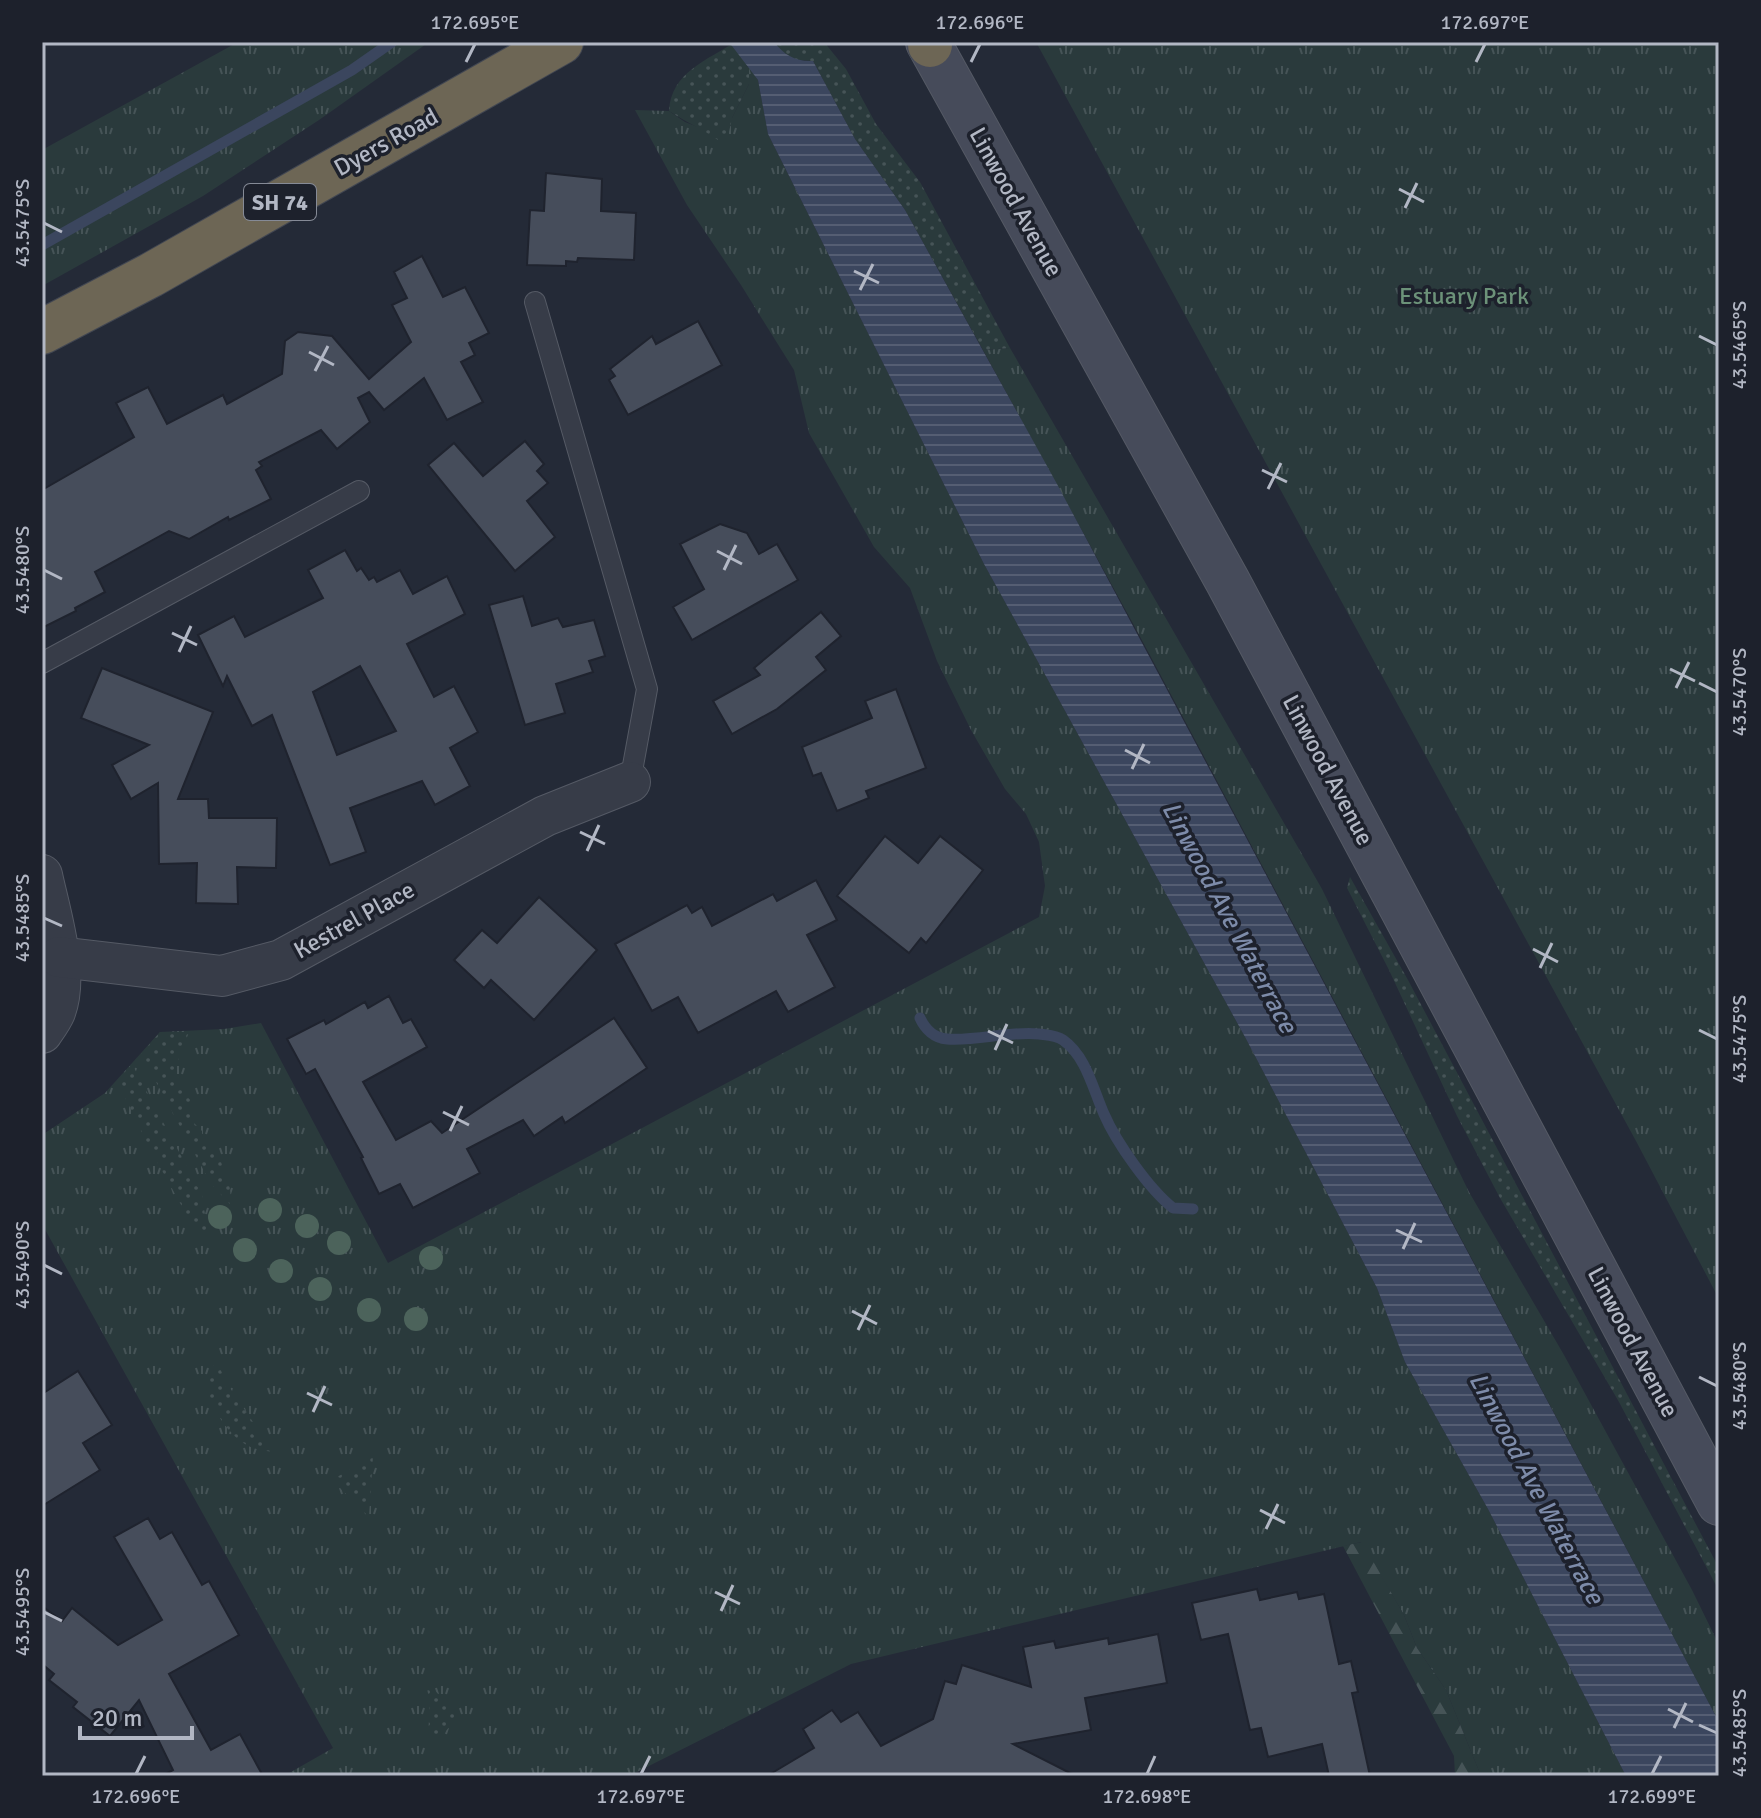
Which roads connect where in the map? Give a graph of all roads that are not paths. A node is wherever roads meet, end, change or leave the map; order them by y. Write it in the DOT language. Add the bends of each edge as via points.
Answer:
graph roads {
  1 [pos="561,42"];
  2 [pos="929,43"];
  3 [pos="535,302"];
  4 [pos="42,332"];
  5 [pos="359,491"];
  6 [pos="42,663"];
  7 [pos="630,782"];
  8 [pos="42,875"];
  9 [pos="59,957"];
  10 [pos="42,1033"];
  11 [pos="1719,1503"];
  1 -- 4 [label="highway, Dyers Road / SH 74"];
  2 -- 11 [label="main road, Linwood Avenue" via="1228,582"];
  3 -- 7 [label="lane" via="647,689"];
  5 -- 6 [label="lane"];
  7 -- 9 [label="street, Kestrel Place" via="545,816 281,960 222,976"];
  8 -- 9 [label="street"];
  9 -- 10 [label="street" via="56,1011"];
}
